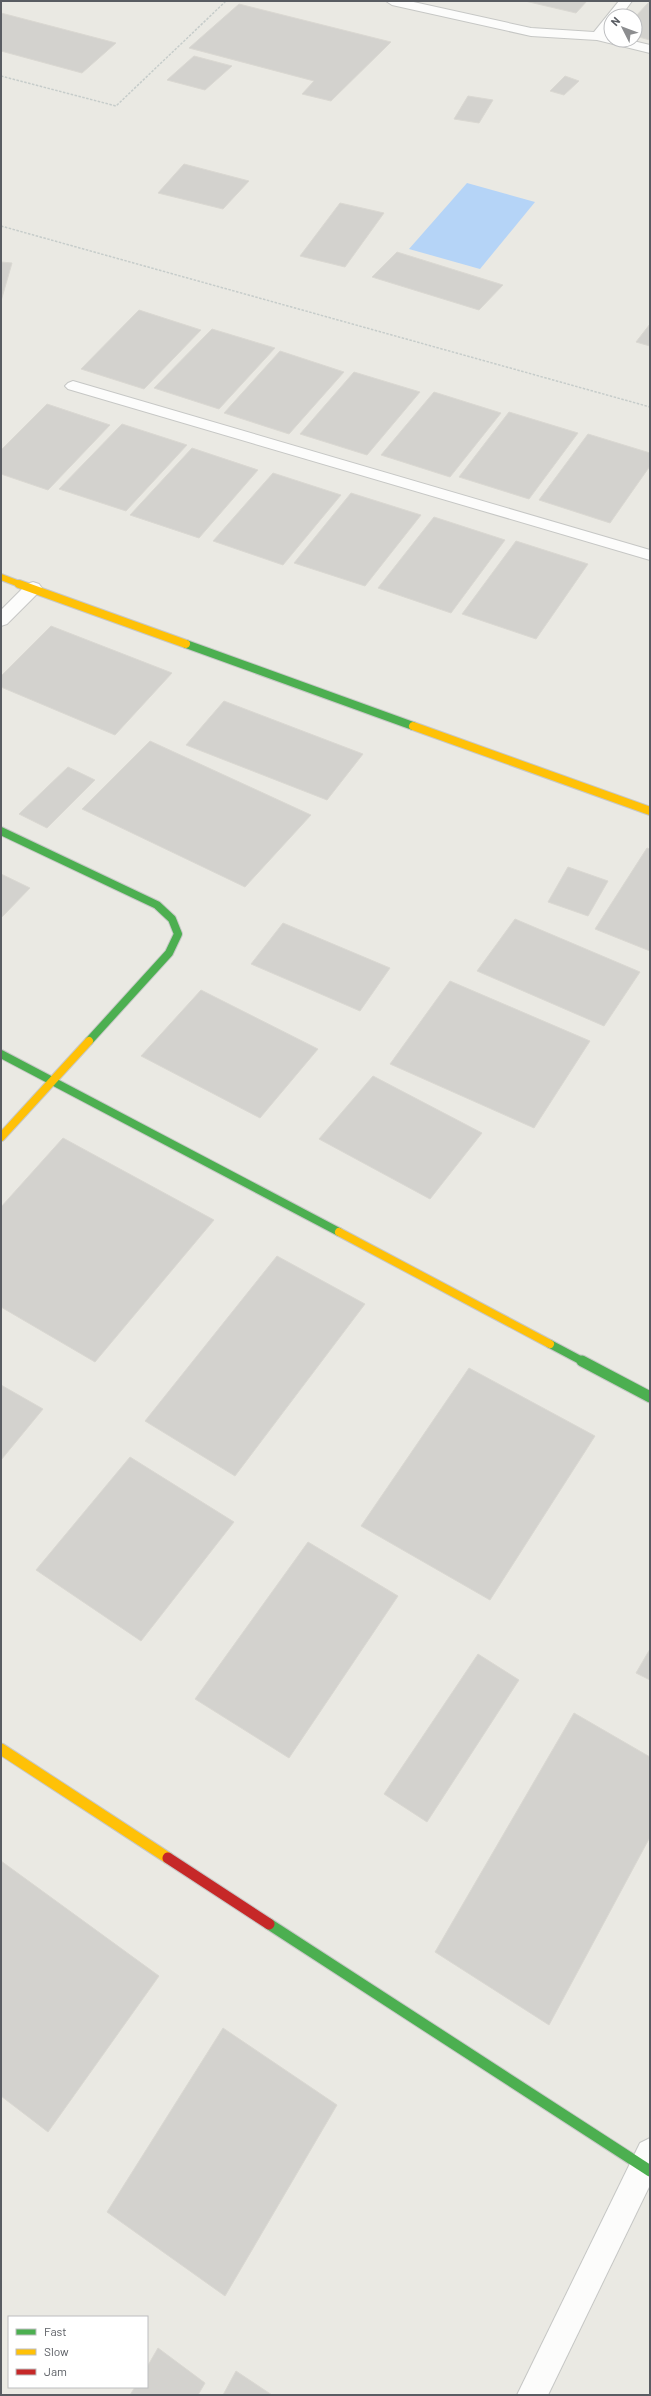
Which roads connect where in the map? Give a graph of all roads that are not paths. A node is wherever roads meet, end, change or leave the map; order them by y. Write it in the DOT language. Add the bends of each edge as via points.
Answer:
graph roads {
  1 [pos="392,1"];
  2 [pos="603,29"];
  3 [pos="597,36"];
  4 [pos="603,37"];
  5 [pos="73,386"];
  6 [pos="650,554"];
  7 [pos="1,577"];
  8 [pos="33,588"];
  9 [pos="1,620"];
  10 [pos="650,811"];
  11 [pos="1,831"];
  12 [pos="1,1054"];
  13 [pos="52,1082"];
  14 [pos="1,1137"];
  15 [pos="650,1397"];
  16 [pos="1,1749"];
  17 [pos="648,2163"];
  18 [pos="532,2395"];
  1 -- 3 [label="lane" via="531,32"];
  2 -- 3 [label="lane"];
  3 -- 4 [label="lane"];
  5 -- 6 [label="lane"];
  7 -- 8 [label="street"];
  8 -- 9 [label="street"];
  8 -- 10 [label="street"];
  11 -- 13 [label="street" via="157,905 172,919 178,934 169,953"];
  12 -- 13 [label="street"];
  13 -- 14 [label="street"];
  13 -- 15 [label="street"];
  16 -- 17 [label="street"];
  17 -- 18 [label="street"];
}
